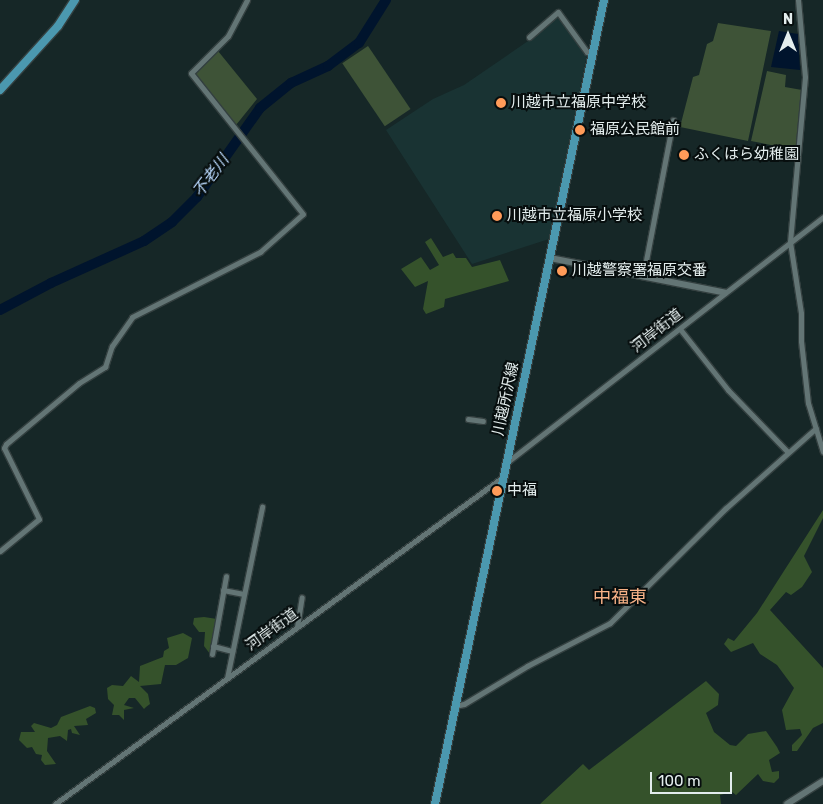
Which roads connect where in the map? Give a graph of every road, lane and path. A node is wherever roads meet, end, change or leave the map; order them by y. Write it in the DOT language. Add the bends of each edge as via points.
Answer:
graph roads {
  1 [pos="75,0"];
  2 [pos="247,0"];
  3 [pos="604,0"];
  4 [pos="798,0"];
  5 [pos="530,37"];
  6 [pos="593,54"];
  7 [pos="0,90"];
  8 [pos="673,120"];
  9 [pos="823,217"];
  10 [pos="790,242"];
  11 [pos="550,258"];
  12 [pos="643,276"];
  13 [pos="726,293"];
  14 [pos="680,329"];
  15 [pos="468,418"];
  16 [pos="483,421"];
  17 [pos="816,428"];
  18 [pos="787,451"];
  19 [pos="823,452"];
  20 [pos="506,463"];
  21 [pos="503,477"];
  22 [pos="262,508"];
  23 [pos="0,551"];
  24 [pos="226,576"];
  25 [pos="224,590"];
  26 [pos="244,594"];
  27 [pos="302,597"];
  28 [pos="298,627"];
  29 [pos="213,646"];
  30 [pos="232,651"];
  31 [pos="212,654"];
  32 [pos="227,678"];
  33 [pos="455,706"];
  34 [pos="823,781"];
  35 [pos="55,804"];
  36 [pos="435,804"];
  37 [pos="786,804"];
  1 -- 7 [label="main road" via="58,26"];
  2 -- 23 [label="street" via="228,36 191,73 303,214 260,252 132,317 112,346 105,367 79,383 6,444 4,448 39,519"];
  3 -- 6 [label="main road, 川越所沢線"];
  4 -- 10 [label="street" via="805,77"];
  5 -- 6 [label="street" via="558,12 587,52"];
  6 -- 11 [label="main road, 川越所沢線"];
  8 -- 12 [label="street"];
  9 -- 10 [label="street, 河岸街道"];
  10 -- 13 [label="street, 河岸街道"];
  10 -- 17 [label="street" via="801,313 803,366"];
  11 -- 12 [label="street"];
  11 -- 20 [label="main road, 川越所沢線"];
  12 -- 13 [label="street"];
  13 -- 14 [label="street, 河岸街道"];
  14 -- 18 [label="street" via="728,390"];
  14 -- 20 [label="street, 河岸街道"];
  15 -- 16 [label="street"];
  17 -- 18 [label="street"];
  17 -- 19 [label="street"];
  18 -- 33 [label="street" via="610,623"];
  20 -- 21 [label="main road, 川越所沢線"];
  21 -- 28 [label="street, 河岸街道"];
  21 -- 33 [label="main road, 川越所沢線"];
  22 -- 26 [label="street"];
  24 -- 25 [label="street"];
  25 -- 26 [label="street"];
  25 -- 29 [label="street"];
  26 -- 30 [label="street"];
  27 -- 28 [label="street"];
  28 -- 32 [label="street, 河岸街道"];
  29 -- 30 [label="street"];
  29 -- 31 [label="street"];
  30 -- 32 [label="street"];
  32 -- 35 [label="street, 河岸街道"];
  33 -- 36 [label="main road, 川越所沢線"];
  34 -- 37 [label="street"];
}
